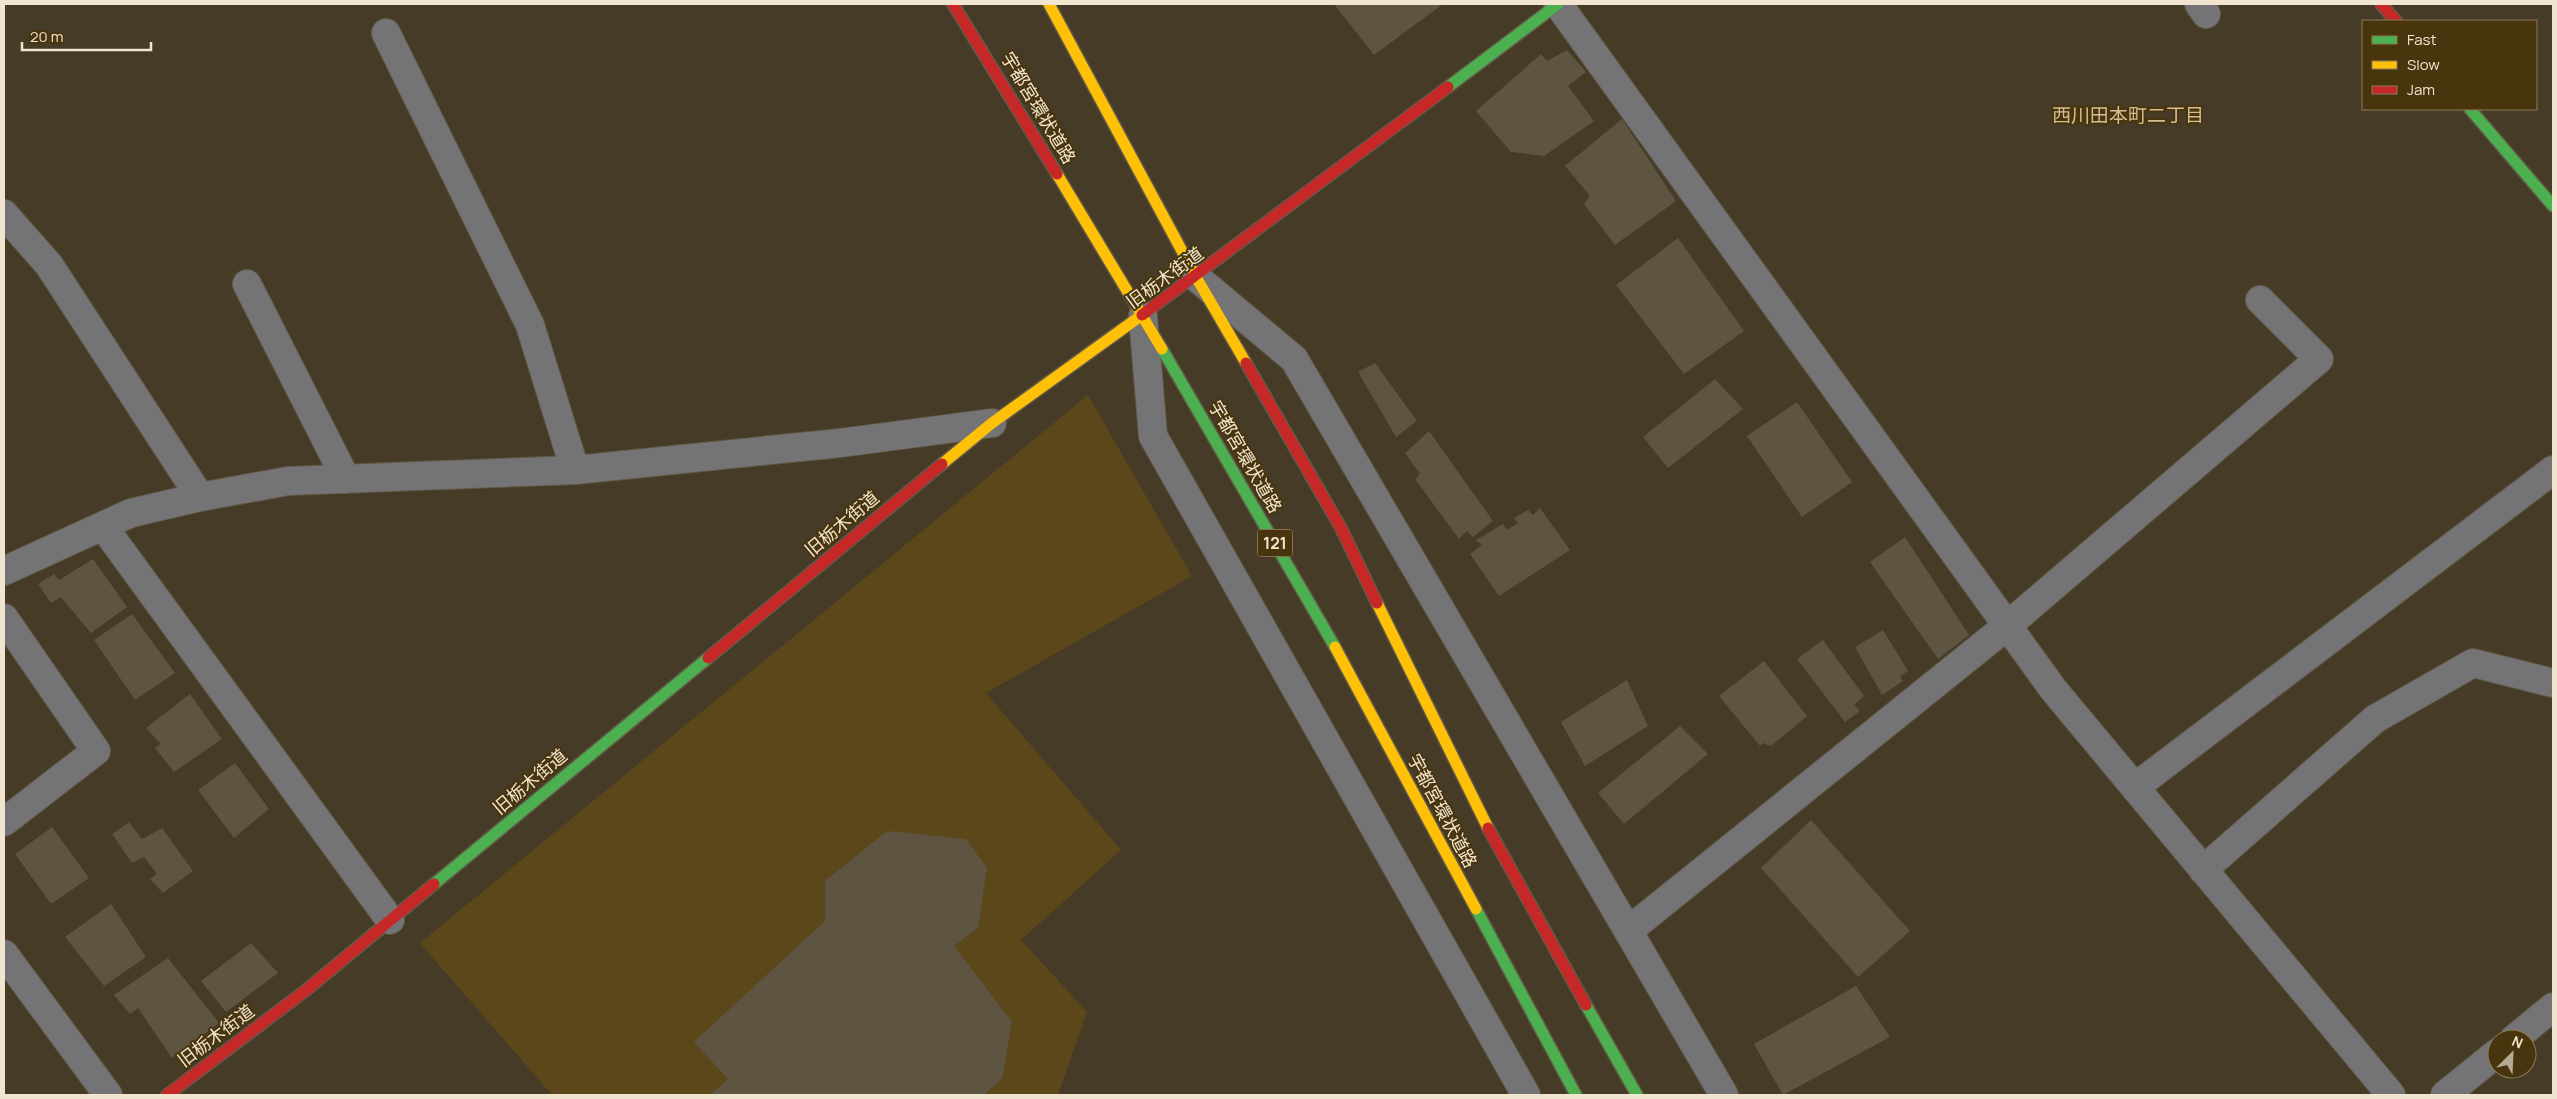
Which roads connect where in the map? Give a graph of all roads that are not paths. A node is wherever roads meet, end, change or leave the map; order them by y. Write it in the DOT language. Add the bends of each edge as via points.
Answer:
graph roads {
  1 [pos="953,4"];
  2 [pos="1050,4"];
  3 [pos="1558,4"];
  4 [pos="2380,4"];
  5 [pos="2395,20"];
  6 [pos="386,33"];
  7 [pos="2471,110"];
  8 [pos="2553,206"];
  9 [pos="4,214"];
  10 [pos="1196,277"];
  11 [pos="247,284"];
  12 [pos="2260,300"];
  13 [pos="1143,316"];
  14 [pos="992,423"];
  15 [pos="575,470"];
  16 [pos="2553,470"];
  17 [pos="346,479"];
  18 [pos="200,496"];
  19 [pos="103,526"];
  20 [pos="4,571"];
  21 [pos="4,618"];
  22 [pos="2007,626"];
  23 [pos="2553,683"];
  24 [pos="2135,787"];
  25 [pos="4,822"];
  26 [pos="2203,870"];
  27 [pos="390,920"];
  28 [pos="1628,931"];
  29 [pos="4,954"];
  30 [pos="2553,1006"];
  31 [pos="2526,1029"];
  32 [pos="2487,1061"];
  33 [pos="1524,1094"];
  34 [pos="108,1095"];
  35 [pos="167,1095"];
  36 [pos="1576,1095"];
  37 [pos="1637,1095"];
  38 [pos="1724,1095"];
  39 [pos="2391,1095"];
  40 [pos="2445,1095"];
  1 -- 13 [label="main road, 宇都宮環状道路 / 121"];
  2 -- 10 [label="main road, 宇都宮環状道路"];
  3 -- 10 [label="main road, 旧栃木街道"];
  3 -- 22 [label="street"];
  4 -- 5 [label="main road"];
  6 -- 15 [label="street" via="530,325"];
  7 -- 8 [label="main road"];
  9 -- 18 [label="street" via="49,265"];
  10 -- 13 [label="main road, 旧栃木街道"];
  10 -- 28 [label="street" via="1294,358"];
  10 -- 37 [label="main road, 宇都宮環状道路" via="1341,528 1417,688 1506,863"];
  11 -- 17 [label="street"];
  12 -- 22 [label="street" via="2319,359"];
  13 -- 14 [label="main road, 旧栃木街道"];
  13 -- 33 [label="street" via="1153,436"];
  13 -- 36 [label="main road, 宇都宮環状道路 / 121" via="1326,631"];
  14 -- 15 [label="street" via="840,443"];
  14 -- 27 [label="main road, 旧栃木街道"];
  15 -- 17 [label="street"];
  16 -- 24 [label="street"];
  17 -- 18 [label="street" via="288,481"];
  18 -- 19 [label="street" via="131,513"];
  19 -- 20 [label="street"];
  19 -- 27 [label="street"];
  21 -- 25 [label="street" via="96,751"];
  22 -- 24 [label="street" via="2052,689"];
  22 -- 28 [label="street"];
  23 -- 26 [label="street" via="2473,663 2375,719"];
  24 -- 26 [label="street"];
  26 -- 39 [label="street"];
  27 -- 35 [label="main road, 旧栃木街道" via="305,991"];
  28 -- 38 [label="street"];
  29 -- 34 [label="street"];
  30 -- 31 [label="street"];
  32 -- 40 [label="street"];
}
